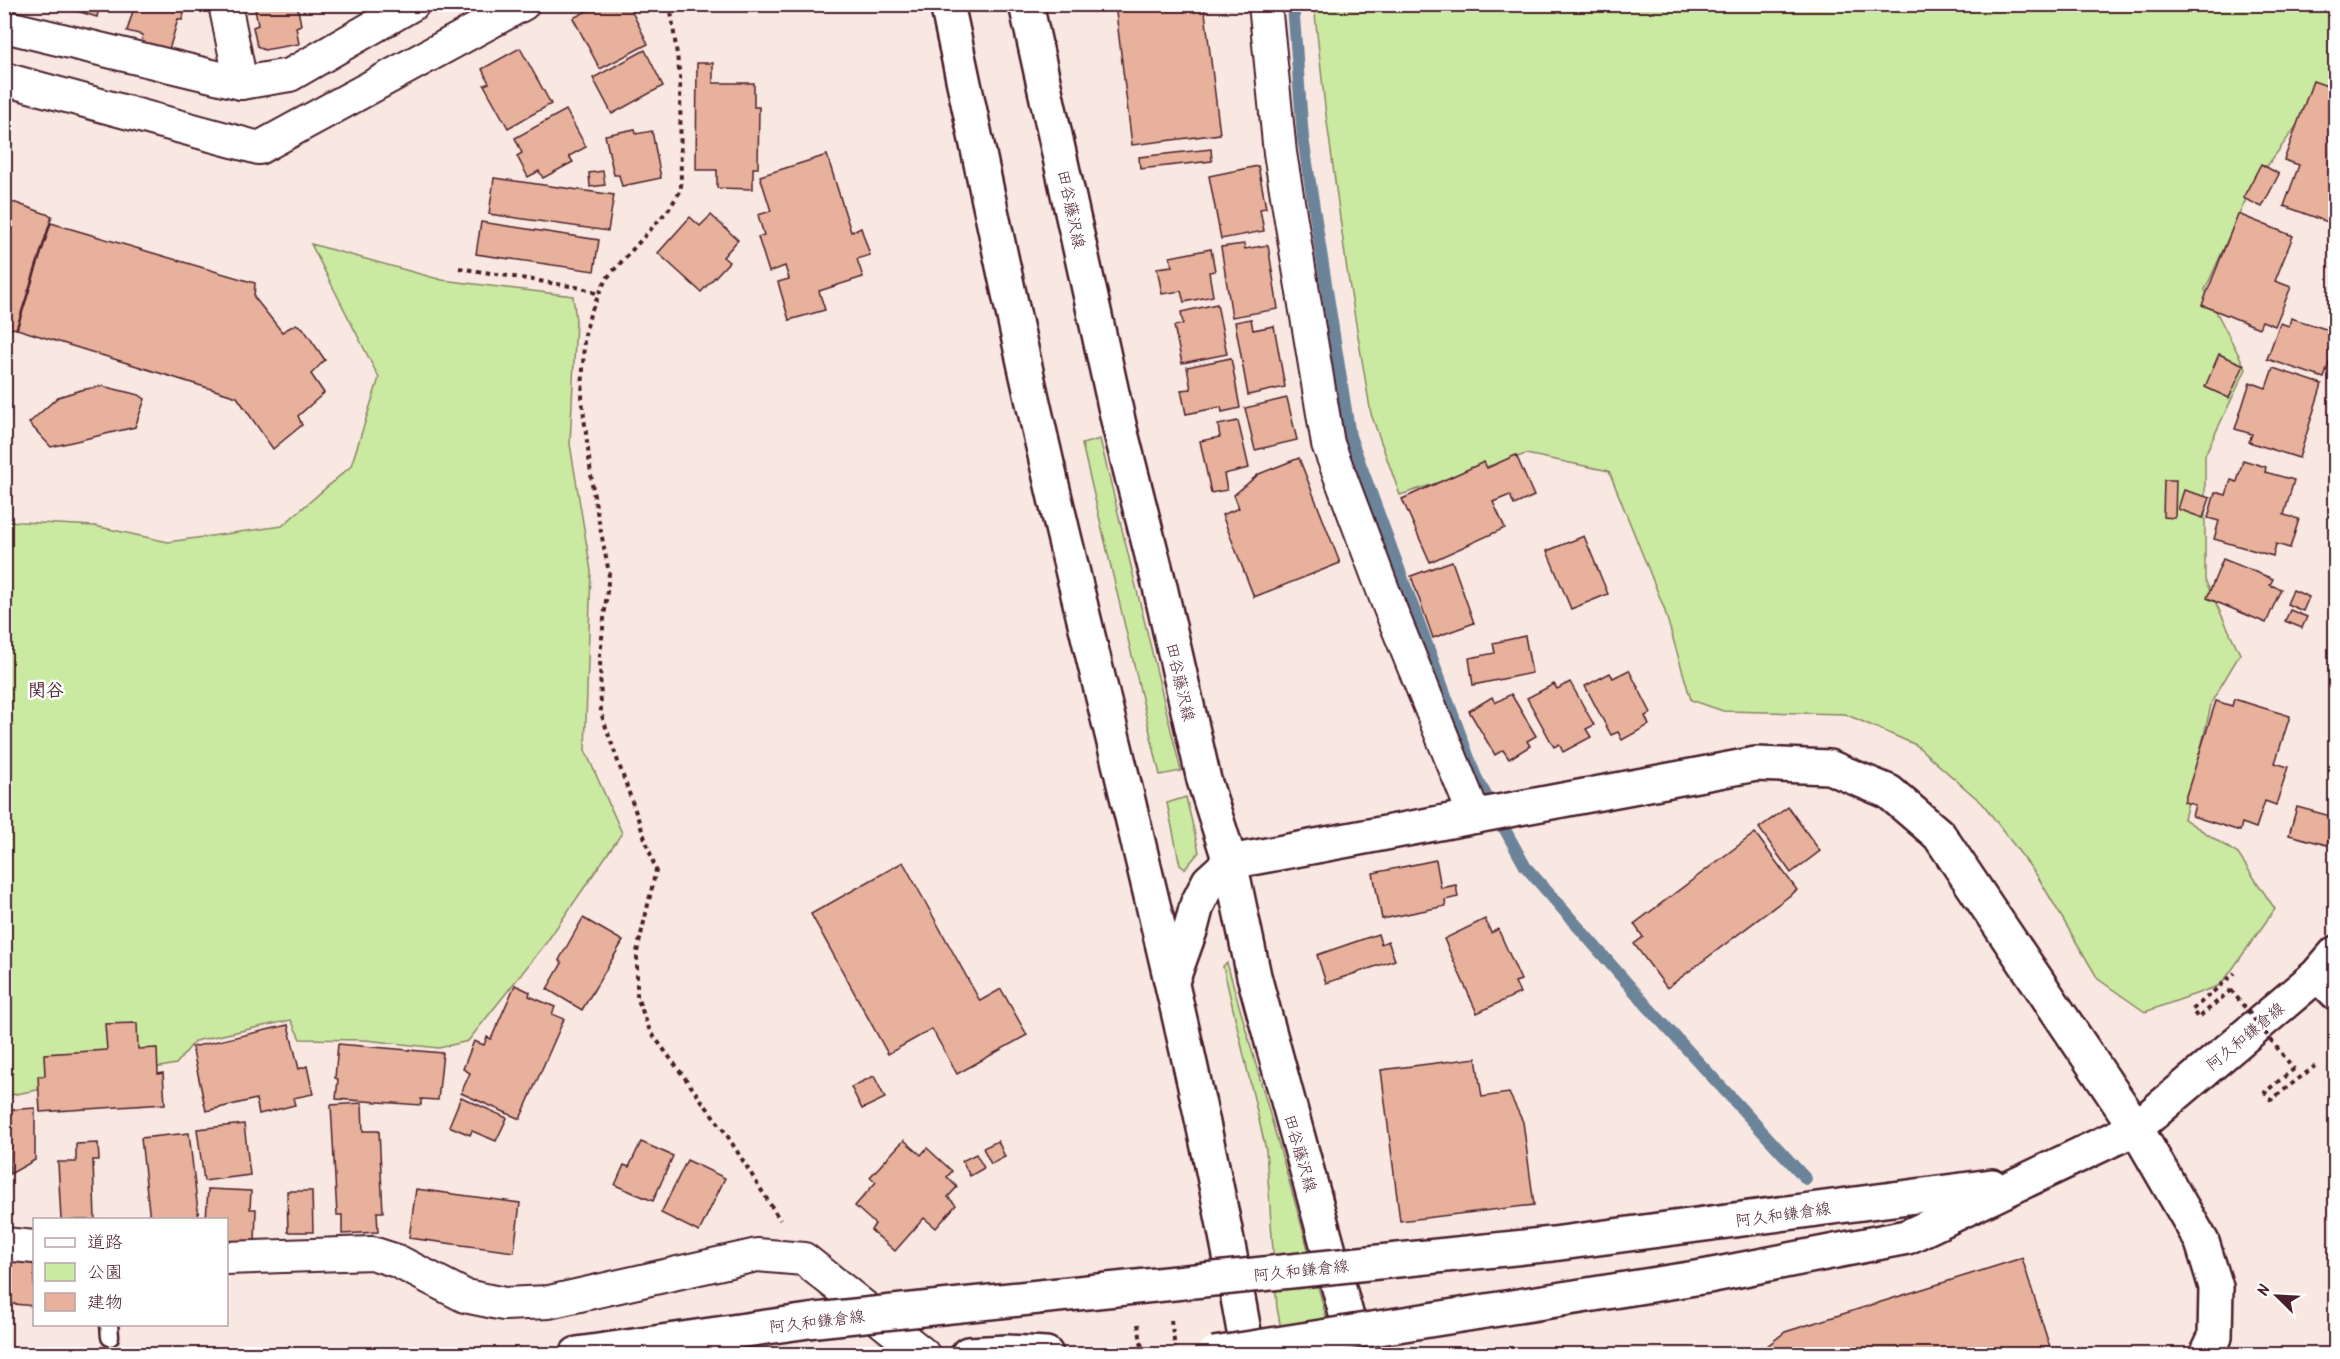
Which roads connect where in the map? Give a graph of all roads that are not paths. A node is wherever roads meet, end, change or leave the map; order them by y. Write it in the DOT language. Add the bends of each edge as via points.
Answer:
graph roads {
  1 [pos="225,4"];
  2 [pos="413,4"];
  3 [pos="523,4"];
  4 [pos="946,4"];
  5 [pos="1026,4"];
  6 [pos="1265,4"];
  7 [pos="15,20"];
  8 [pos="4,79"];
  9 [pos="241,83"];
  10 [pos="1475,817"];
  11 [pos="1230,862"];
  12 [pos="2329,974"];
  13 [pos="1172,981"];
  14 [pos="2136,1128"];
  15 [pos="2023,1182"];
  16 [pos="4,1244"];
  17 [pos="33,1247"];
  18 [pos="228,1258"];
  19 [pos="577,1354"];
  20 [pos="923,1354"];
  21 [pos="968,1354"];
  22 [pos="1046,1354"];
  23 [pos="1214,1354"];
  24 [pos="1248,1354"];
  25 [pos="1357,1354"];
  26 [pos="2207,1354"];
  1 -- 9 [label="street"];
  2 -- 9 [label="street" via="290,75"];
  3 -- 8 [label="street" via="259,148"];
  4 -- 13 [label="main road" via="1048,471"];
  5 -- 11 [label="main road, 田谷藤沢線" via="1120,429 1204,780"];
  6 -- 10 [label="street" via="1280,153 1328,444"];
  7 -- 9 [label="street"];
  10 -- 11 [label="main road"];
  10 -- 14 [label="main road" via="1756,764 1828,767 1889,792 1939,835"];
  11 -- 13 [label="main road" via="1209,881 1197,905"];
  11 -- 25 [label="main road, 田谷藤沢線" via="1254,976"];
  12 -- 14 [label="main road, 阿久和鎌倉線"];
  13 -- 24 [label="main road" via="1230,1249"];
  14 -- 15 [label="main road, 阿久和鎌倉線"];
  14 -- 26 [label="main road" via="2202,1242 2217,1287 2215,1337"];
  15 -- 19 [label="main road, 阿久和鎌倉線, bridge" via="1541,1245 816,1320"];
  15 -- 23 [label="main road, 阿久和鎌倉線, bridge" via="1907,1237 1708,1276"];
  16 -- 17 [label="street"];
  18 -- 20 [label="street" via="372,1254 398,1261 465,1296 504,1304 549,1302 757,1255 804,1259"];
  21 -- 22 [label="main road"];
}
